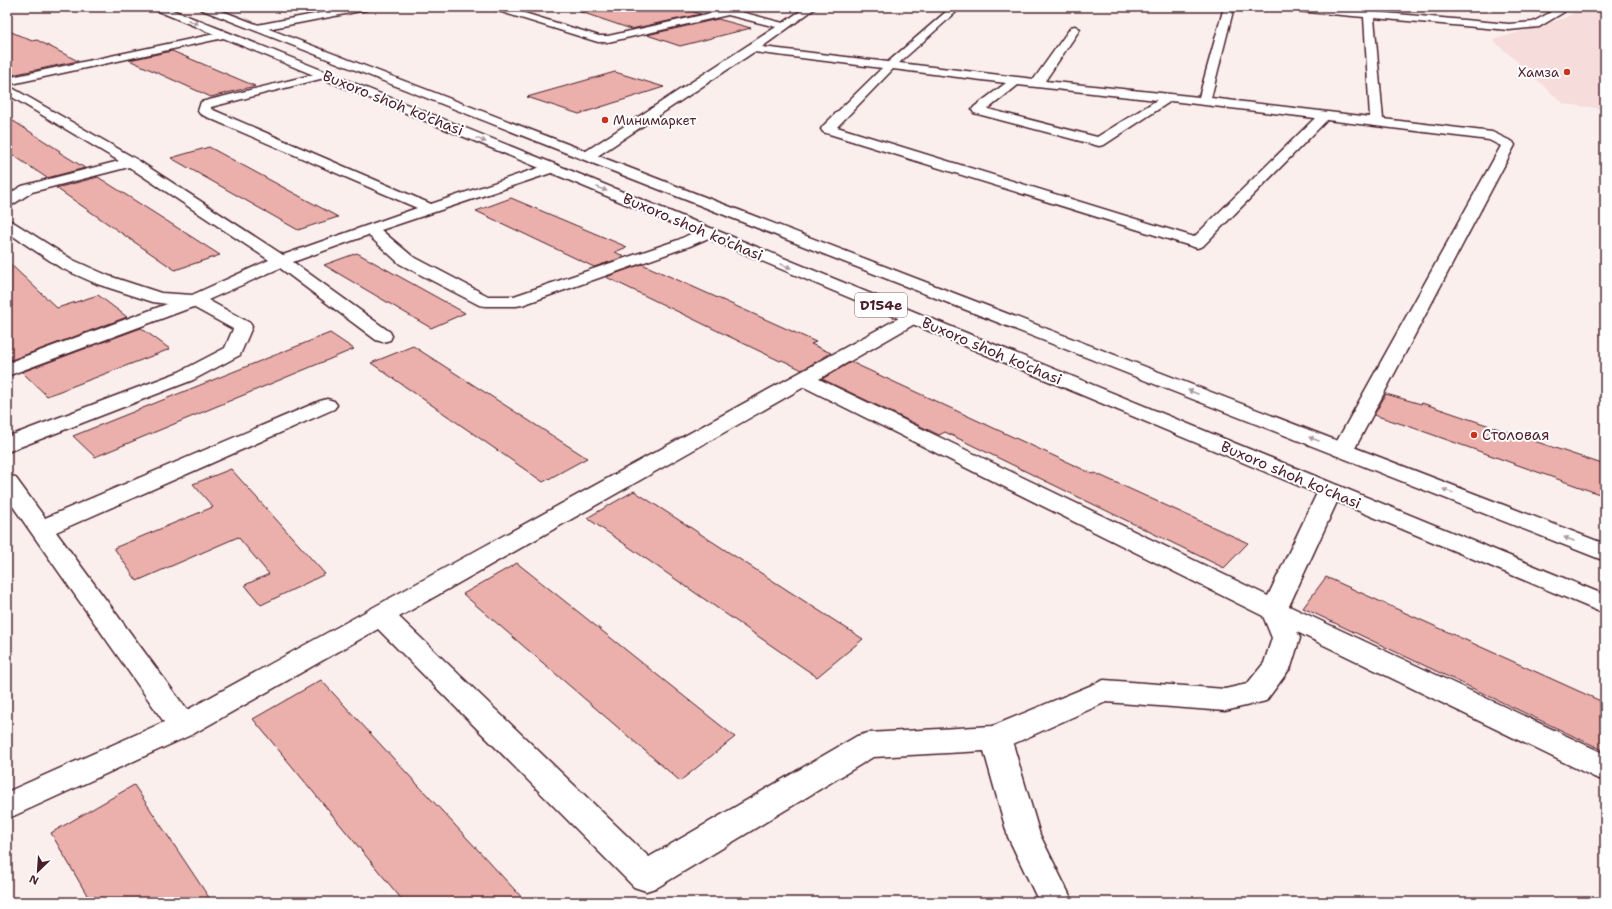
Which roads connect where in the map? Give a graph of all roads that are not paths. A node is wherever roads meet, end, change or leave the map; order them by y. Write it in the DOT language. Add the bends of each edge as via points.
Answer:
graph roads {
  1 [pos="156,7"];
  2 [pos="203,7"];
  3 [pos="366,7"];
  4 [pos="495,7"];
  5 [pos="709,7"];
  6 [pos="812,7"];
  7 [pos="1229,7"];
  8 [pos="1285,7"];
  9 [pos="1548,7"];
  10 [pos="727,12"];
  11 [pos="951,12"];
  12 [pos="1369,14"];
  13 [pos="784,26"];
  14 [pos="257,28"];
  15 [pos="1075,29"];
  16 [pos="224,34"];
  17 [pos="752,49"];
  18 [pos="890,66"];
  19 [pos="324,75"];
  20 [pos="1016,80"];
  21 [pos="7,82"];
  22 [pos="1038,82"];
  23 [pos="7,89"];
  24 [pos="1168,98"];
  25 [pos="1204,101"];
  26 [pos="1324,116"];
  27 [pos="1377,121"];
  28 [pos="588,156"];
  29 [pos="132,162"];
  30 [pos="552,168"];
  31 [pos="7,202"];
  32 [pos="431,208"];
  33 [pos="7,225"];
  34 [pos="370,229"];
  35 [pos="707,233"];
  36 [pos="282,261"];
  37 [pos="194,300"];
  38 [pos="912,318"];
  39 [pos="383,336"];
  40 [pos="7,370"];
  41 [pos="804,379"];
  42 [pos="327,405"];
  43 [pos="7,445"];
  44 [pos="1344,450"];
  45 [pos="7,482"];
  46 [pos="1330,491"];
  47 [pos="41,530"];
  48 [pos="1605,553"];
  49 [pos="1605,605"];
  50 [pos="1274,610"];
  51 [pos="380,616"];
  52 [pos="183,726"];
  53 [pos="996,738"];
  54 [pos="1605,768"];
  55 [pos="7,806"];
  56 [pos="1056,902"];
  1 -- 16 [label="street, Buxoro shoh ko'chasi / D154e, one-way"];
  2 -- 14 [label="street, Buxoro shoh ko'chasi / D154e"];
  3 -- 14 [label="street"];
  4 -- 10 [label="street" via="598,39 608,39"];
  5 -- 10 [label="street"];
  6 -- 13 [label="street"];
  7 -- 25 [label="street"];
  8 -- 12 [label="street"];
  9 -- 12 [label="street" via="1559,12 1535,25 1523,27"];
  10 -- 13 [label="street"];
  11 -- 18 [label="street"];
  12 -- 27 [label="street"];
  13 -- 17 [label="street"];
  14 -- 28 [label="street, Buxoro shoh ko'chasi / D154e"];
  15 -- 22 [label="street"];
  16 -- 19 [label="street, Buxoro shoh ko'chasi / D154e"];
  16 -- 21 [label="street"];
  17 -- 18 [label="street"];
  17 -- 28 [label="street"];
  18 -- 20 [label="street"];
  18 -- 26 [label="street" via="828,129 1197,243"];
  19 -- 30 [label="street, Buxoro shoh ko'chasi / D154e, one-way"];
  19 -- 32 [label="street" via="205,105 204,111"];
  20 -- 22 [label="street"];
  20 -- 24 [label="street" via="978,110 1099,142"];
  22 -- 24 [label="street"];
  23 -- 29 [label="street"];
  24 -- 25 [label="street"];
  25 -- 26 [label="street"];
  26 -- 27 [label="street"];
  27 -- 44 [label="street" via="1492,136 1508,144"];
  44 -- 28 [label="street, Buxoro shoh ko'chasi / D154e, one-way"];
  29 -- 31 [label="street" via="27,189"];
  29 -- 36 [label="street"];
  30 -- 32 [label="street"];
  30 -- 35 [label="street, Buxoro shoh ko'chasi / D154e, one-way"];
  32 -- 34 [label="street"];
  33 -- 37 [label="street" via="67,264 103,280 159,298"];
  34 -- 35 [label="street" via="406,260 485,301 516,301"];
  34 -- 36 [label="street"];
  35 -- 38 [label="street, Buxoro shoh ko'chasi / D154e, one-way"];
  36 -- 37 [label="street"];
  36 -- 39 [label="street"];
  37 -- 40 [label="street"];
  37 -- 43 [label="street" via="243,327 233,351 186,376"];
  38 -- 41 [label="street"];
  38 -- 46 [label="street, Buxoro shoh ko'chasi / D154e"];
  41 -- 50 [label="street"];
  41 -- 51 [label="street"];
  42 -- 47 [label="street"];
  48 -- 44 [label="street, Buxoro shoh ko'chasi / D154e, one-way"];
  45 -- 47 [label="street"];
  46 -- 49 [label="street, Buxoro shoh ko'chasi / D154e"];
  46 -- 50 [label="street"];
  47 -- 52 [label="street"];
  50 -- 53 [label="street" via="1286,638 1277,667 1256,693 1225,700 1104,691"];
  50 -- 54 [label="street"];
  51 -- 52 [label="street"];
  51 -- 53 [label="street" via="646,876 868,745"];
  52 -- 55 [label="street"];
  53 -- 56 [label="street" via="1024,837"];
}
